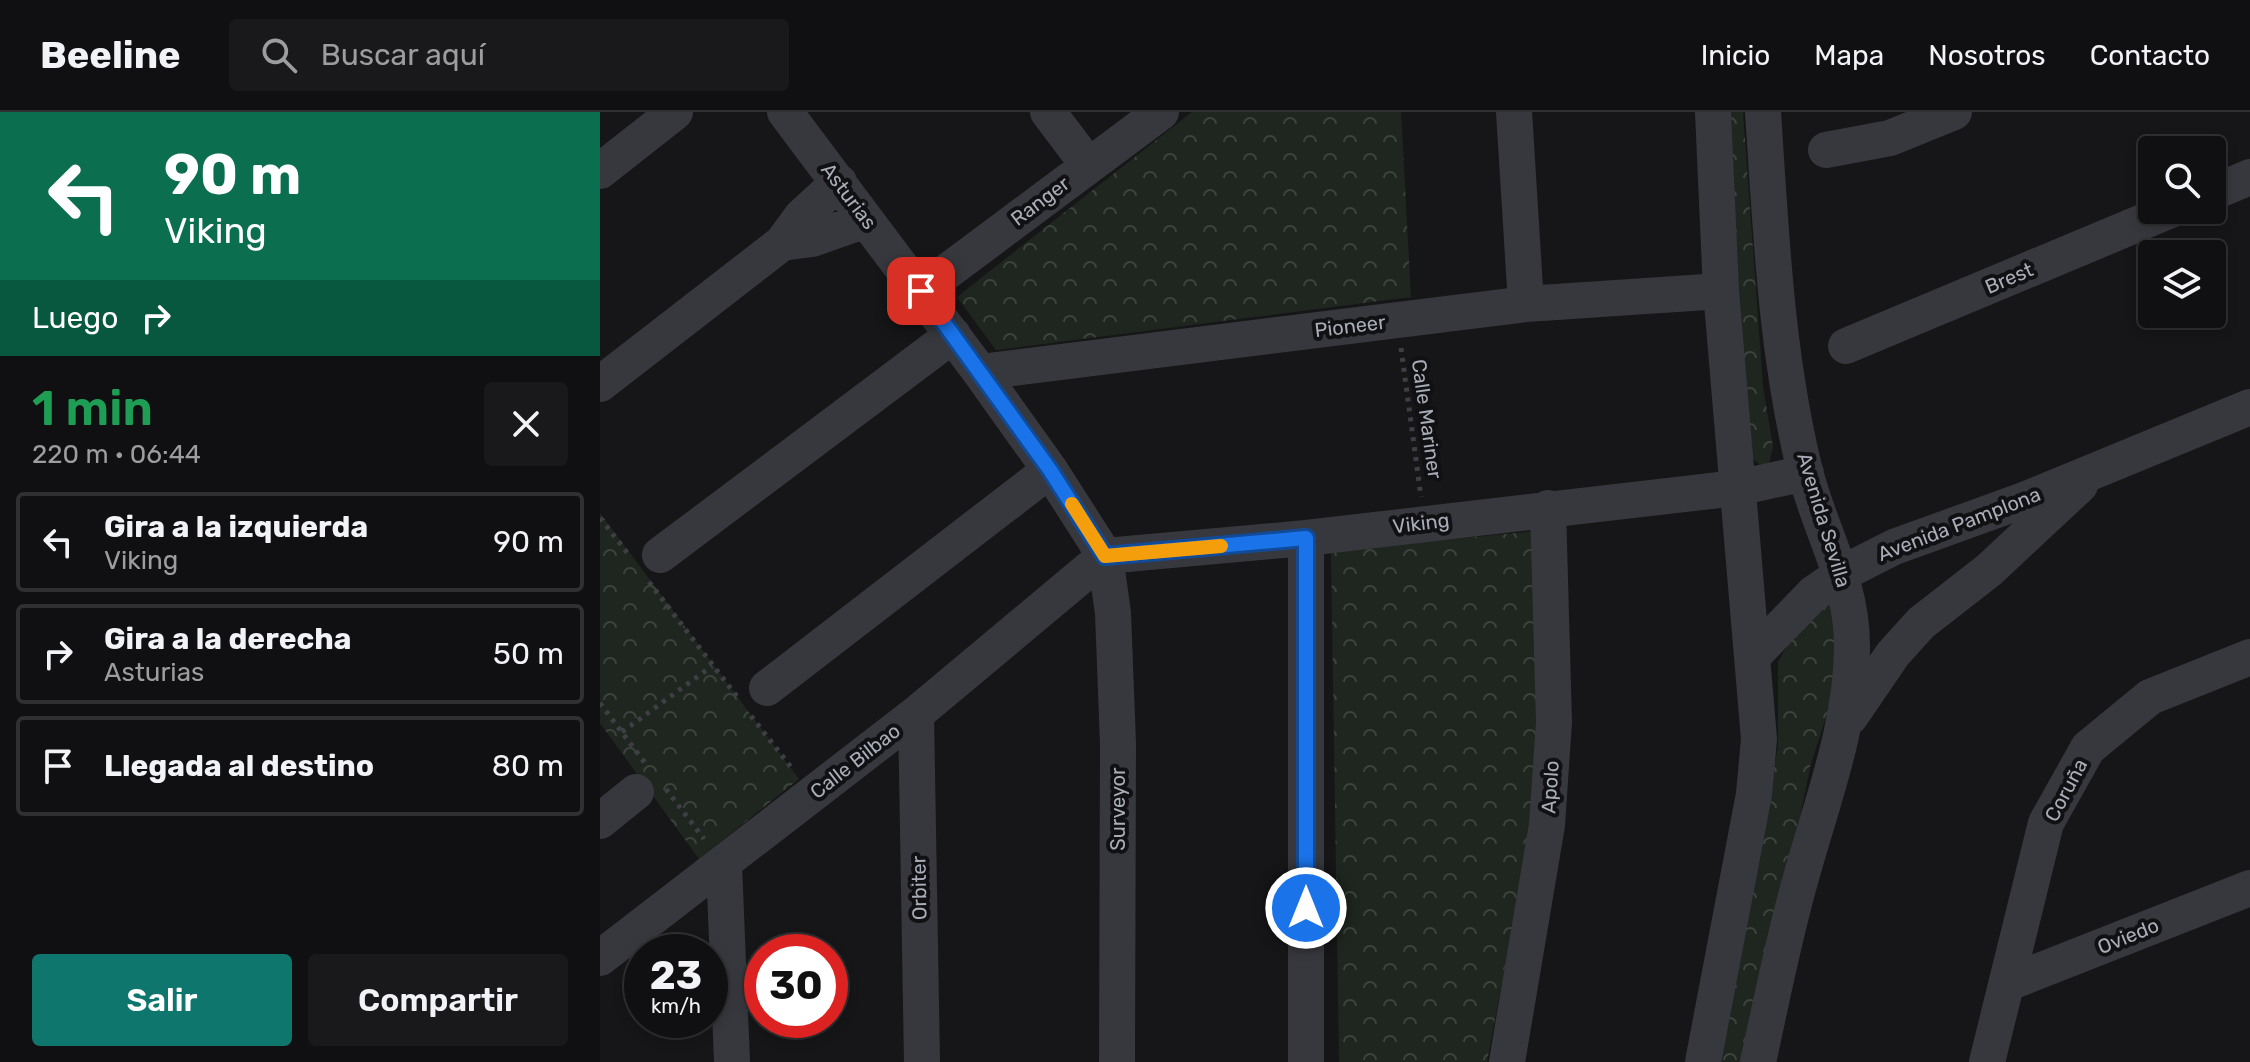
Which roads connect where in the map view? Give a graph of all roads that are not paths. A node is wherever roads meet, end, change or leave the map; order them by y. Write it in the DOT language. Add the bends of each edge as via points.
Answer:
graph roads {
  1 [pos="675,112"];
  2 [pos="785,112"];
  3 [pos="1048,112"];
  4 [pos="1161,112"];
  5 [pos="1514,112"];
  6 [pos="1713,112"];
  7 [pos="1763,112"];
  8 [pos="1954,112"];
  9 [pos="1826,150"];
  10 [pos="1088,165"];
  11 [pos="600,171"];
  12 [pos="2250,177"];
  13 [pos="839,182"];
  14 [pos="2226,187"];
  15 [pos="866,220"];
  16 [pos="2138,224"];
  17 [pos="782,243"];
  18 [pos="921,291"];
  19 [pos="1721,291"];
  20 [pos="1526,304"];
  21 [pos="953,335"];
  22 [pos="1846,346"];
  23 [pos="980,372"];
  24 [pos="600,384"];
  25 [pos="2250,407"];
  26 [pos="2101,466"];
  27 [pos="1050,470"];
  28 [pos="1806,473"];
  29 [pos="1737,488"];
  30 [pos="1548,508"];
  31 [pos="1306,538"];
  32 [pos="1105,556"];
  33 [pos="648,567"];
  34 [pos="1843,573"];
  35 [pos="1753,656"];
  36 [pos="2250,657"];
  37 [pos="752,700"];
  38 [pos="916,714"];
  39 [pos="1845,725"];
  40 [pos="636,792"];
  41 [pos="600,821"];
  42 [pos="724,864"];
  43 [pos="2250,888"];
  44 [pos="600,958"];
  45 [pos="2006,984"];
  46 [pos="1704,1058"];
  47 [pos="732,1062"];
  48 [pos="922,1062"];
  49 [pos="1117,1062"];
  50 [pos="1306,1062"];
  51 [pos="1507,1062"];
  52 [pos="1758,1062"];
  53 [pos="1987,1062"];
  1 -- 11 [label="street"];
  2 -- 13 [label="street, Asturias"];
  3 -- 10 [label="street"];
  4 -- 10 [label="street, Ranger"];
  5 -- 20 [label="street"];
  6 -- 19 [label="street"];
  7 -- 28 [label="street, Avenida Sevilla" via="1780,329"];
  8 -- 9 [label="street" via="1890,138"];
  10 -- 18 [label="street, Ranger"];
  12 -- 14 [label="street"];
  13 -- 15 [label="street, Asturias"];
  13 -- 17 [label="street"];
  15 -- 17 [label="street" via="812,239"];
  15 -- 18 [label="street, Asturias"];
  16 -- 22 [label="street, Brest"];
  17 -- 24 [label="street"];
  18 -- 21 [label="street, Asturias"];
  19 -- 20 [label="street, Pioneer"];
  19 -- 29 [label="street"];
  20 -- 23 [label="street, Pioneer"];
  21 -- 23 [label="street, Asturias"];
  21 -- 33 [label="street"];
  23 -- 27 [label="street, Asturias"];
  25 -- 26 [label="street, Avenida Pamplona"];
  26 -- 34 [label="street, Avenida Pamplona" via="1894,547"];
  26 -- 39 [label="street, Avenida Pamplona" via="1989,570 1921,623"];
  27 -- 32 [label="street, Asturias"];
  27 -- 37 [label="street"];
  28 -- 29 [label="street, Viking"];
  28 -- 34 [label="street, Avenida Sevilla"];
  29 -- 30 [label="street, Viking"];
  29 -- 35 [label="street"];
  30 -- 31 [label="street, Viking"];
  30 -- 51 [label="street, Apolo" via="1554,722 1547,825"];
  31 -- 32 [label="street, Viking"];
  31 -- 50 [label="street"];
  32 -- 38 [label="street, Calle Bilbao"];
  32 -- 49 [label="street, Surveyor" via="1113,613 1118,744"];
  34 -- 35 [label="street, Avenida Pamplona" via="1792,613"];
  34 -- 39 [label="street, Avenida Sevilla" via="1852,642"];
  35 -- 46 [label="street" via="1759,739 1754,794"];
  36 -- 45 [label="street, Coruña" via="2150,697 2088,748 2046,823"];
  38 -- 42 [label="street, Calle Bilbao"];
  38 -- 48 [label="street, Orbiter"];
  39 -- 52 [label="street, Avenida Sevilla" via="1795,899"];
  40 -- 41 [label="street"];
  42 -- 44 [label="street, Calle Bilbao"];
  42 -- 47 [label="street"];
  43 -- 45 [label="street, Oviedo"];
  45 -- 53 [label="street, Coruña"];
  46 -- 52 [label="street"];
}
